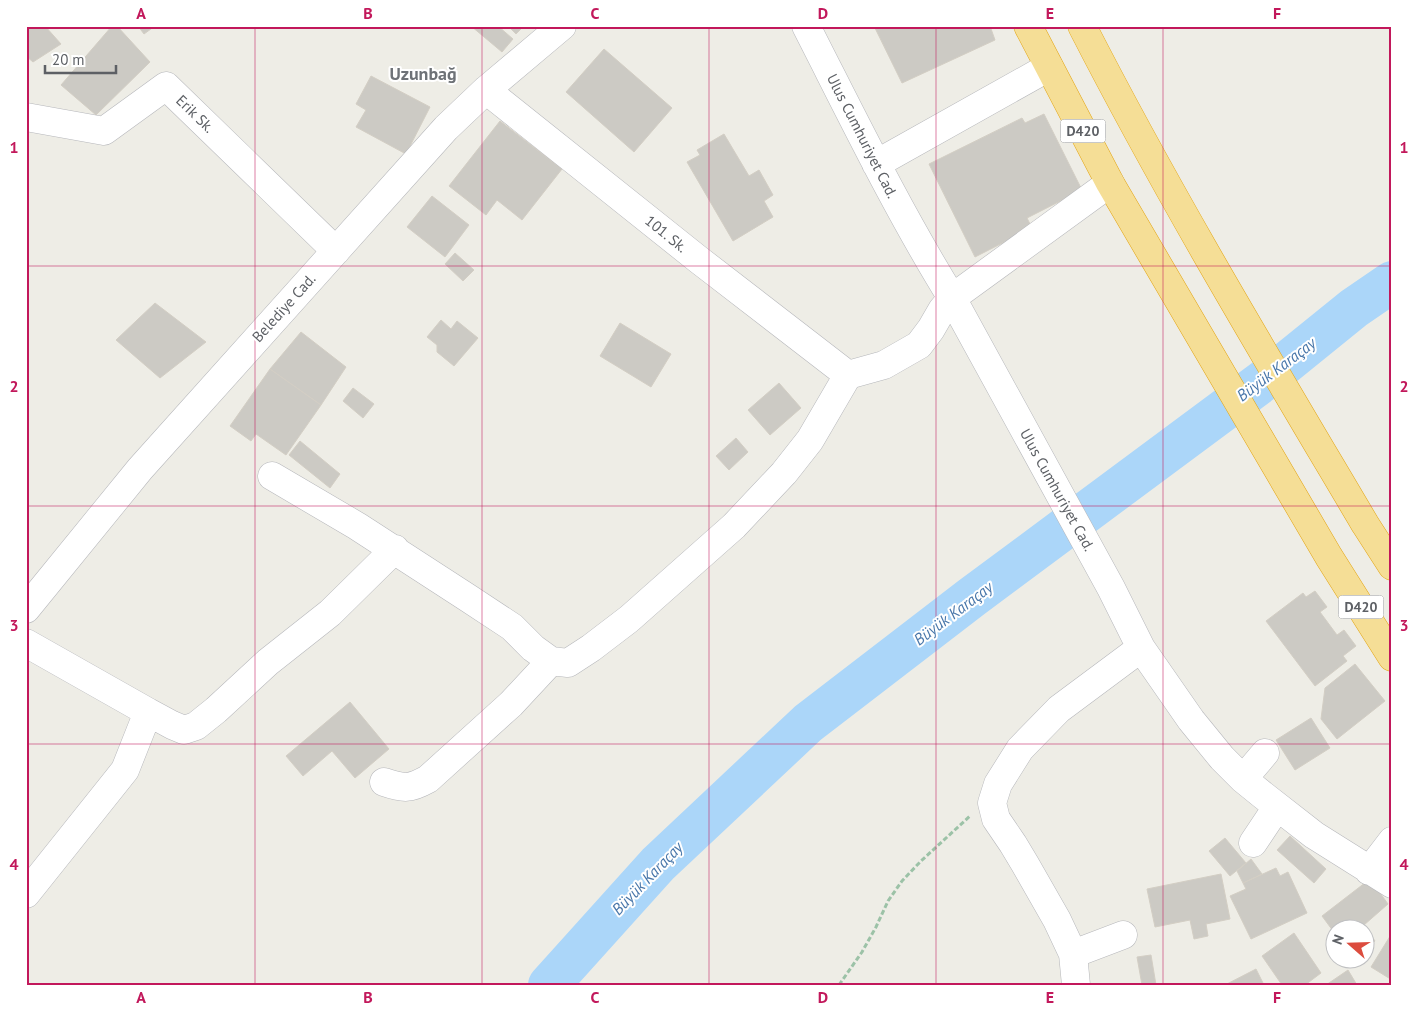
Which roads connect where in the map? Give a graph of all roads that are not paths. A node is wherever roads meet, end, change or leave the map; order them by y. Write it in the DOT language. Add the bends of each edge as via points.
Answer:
graph roads {
  1 [pos="562,26"];
  2 [pos="806,26"];
  3 [pos="1028,26"];
  4 [pos="1082,26"];
  5 [pos="1049,67"];
  6 [pos="486,90"];
  7 [pos="26,117"];
  8 [pos="876,164"];
  9 [pos="1110,182"];
  10 [pos="336,251"];
  11 [pos="952,298"];
  12 [pos="848,375"];
  13 [pos="272,476"];
  14 [pos="394,550"];
  15 [pos="1392,566"];
  16 [pos="26,609"];
  17 [pos="26,643"];
  18 [pos="1141,648"];
  19 [pos="1392,657"];
  20 [pos="551,661"];
  21 [pos="148,712"];
  22 [pos="1265,752"];
  23 [pos="1243,779"];
  24 [pos="384,782"];
  25 [pos="1277,806"];
  26 [pos="1392,841"];
  27 [pos="1253,842"];
  28 [pos="1380,878"];
  29 [pos="26,894"];
  30 [pos="1123,935"];
  31 [pos="1073,954"];
  32 [pos="1076,985"];
  1 -- 6 [label="street, Belediye Cad."];
  2 -- 8 [label="street, Ulus Cumhuriyet Cad."];
  3 -- 5 [label="highway, D420"];
  4 -- 15 [label="highway" via="1171,193"];
  5 -- 8 [label="street"];
  5 -- 9 [label="highway, D420"];
  6 -- 10 [label="street, Belediye Cad." via="446,128"];
  6 -- 12 [label="street, 101. Sk."];
  7 -- 10 [label="street, Erik Sk." via="104,131 166,86"];
  8 -- 11 [label="street, Ulus Cumhuriyet Cad."];
  9 -- 11 [label="street"];
  9 -- 19 [label="highway, D420" via="1329,557"];
  10 -- 16 [label="street, Belediye Cad." via="140,469"];
  11 -- 12 [label="street" via="919,345 884,365"];
  11 -- 18 [label="street, Ulus Cumhuriyet Cad."];
  12 -- 20 [label="street" via="810,440 734,526 629,619 591,648 568,663"];
  13 -- 14 [label="street"];
  14 -- 20 [label="street" via="512,627"];
  14 -- 21 [label="street" via="330,613 268,662 196,726 184,730"];
  17 -- 21 [label="street"];
  18 -- 23 [label="street, Ulus Cumhuriyet Cad." via="1206,739"];
  18 -- 31 [label="street" via="1059,709 1020,749 998,784 992,803 996,819 1048,904"];
  20 -- 24 [label="street" via="511,704 428,779 414,787 398,787"];
  21 -- 29 [label="street" via="125,770"];
  22 -- 23 [label="street"];
  23 -- 25 [label="street, Ulus Cumhuriyet Cad."];
  25 -- 27 [label="street"];
  25 -- 28 [label="street, Ulus Cumhuriyet Cad." via="1314,835"];
  26 -- 28 [label="street"];
  30 -- 31 [label="street"];
  31 -- 32 [label="street"];
}
